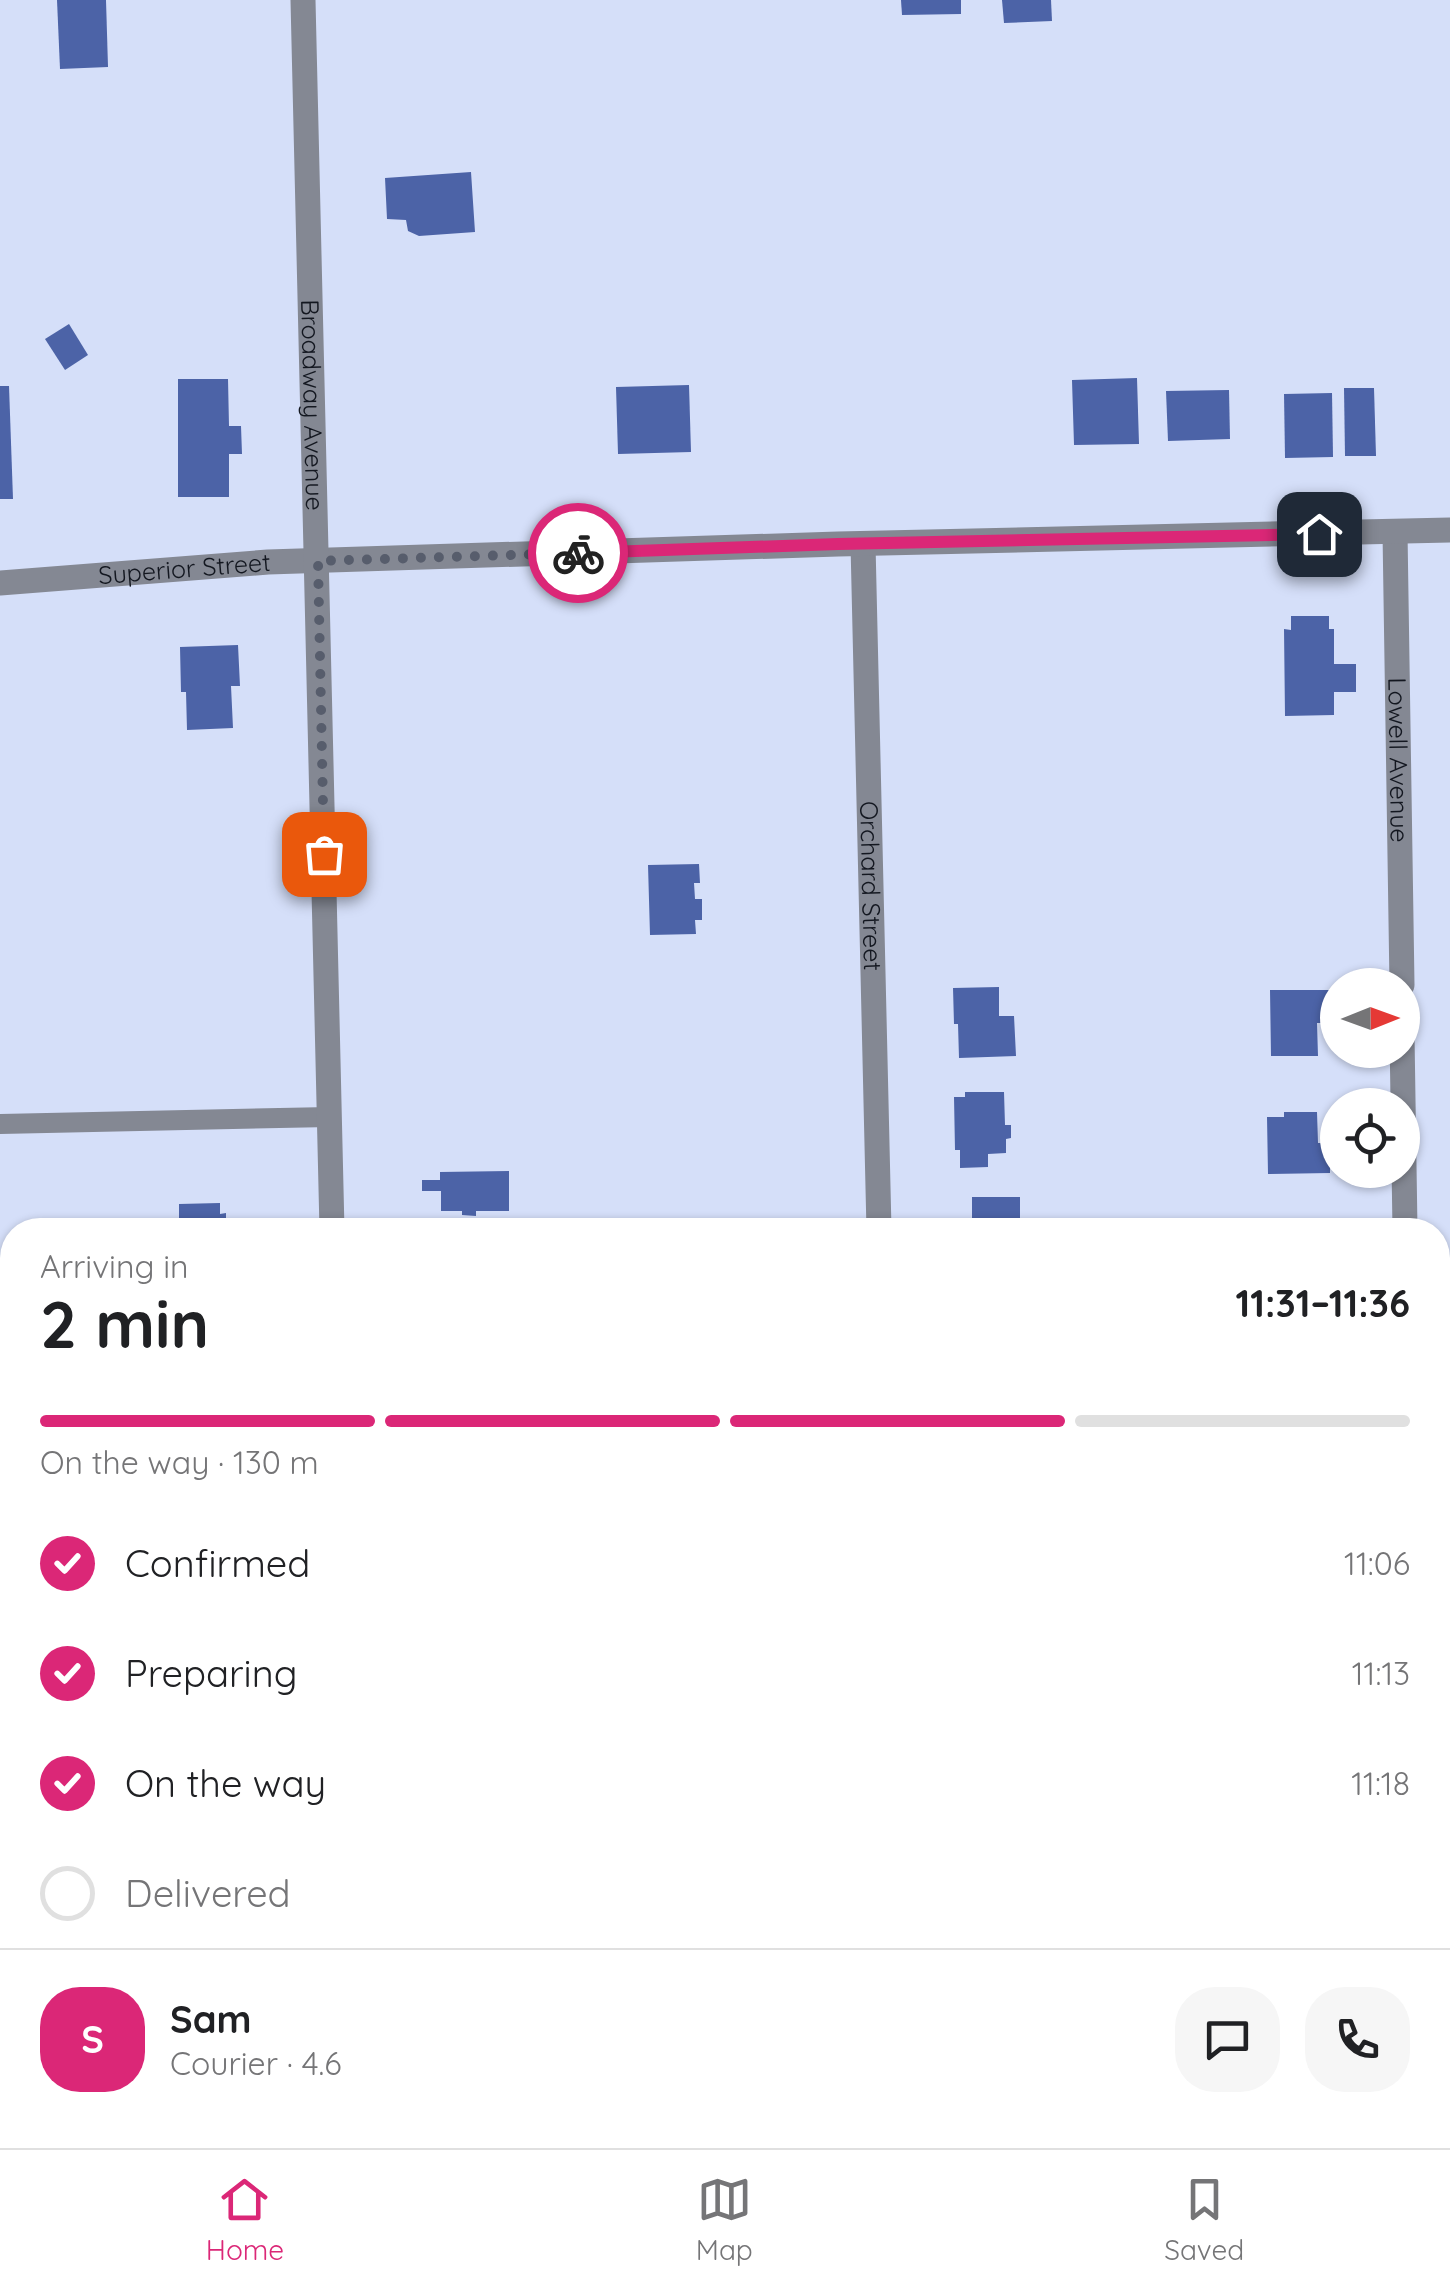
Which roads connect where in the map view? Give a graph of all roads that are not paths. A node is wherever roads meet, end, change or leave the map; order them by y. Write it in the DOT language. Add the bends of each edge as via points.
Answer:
graph roads {
  1 [pos="303,0"];
  2 [pos="1450,530"];
  3 [pos="1395,532"];
  4 [pos="863,544"];
  5 [pos="318,561"];
  6 [pos="0,583"];
  7 [pos="1402,968"];
  8 [pos="1403,1068"];
  9 [pos="330,1117"];
  10 [pos="0,1124"];
  11 [pos="332,1218"];
  12 [pos="879,1218"];
  13 [pos="1405,1218"];
  1 -- 5 [label="street, Broadway Avenue"];
  2 -- 3 [label="street, Superior Street"];
  3 -- 4 [label="street, Superior Street"];
  3 -- 7 [label="street, Lowell Avenue"];
  4 -- 5 [label="street, Superior Street"];
  4 -- 12 [label="street, Orchard Street"];
  5 -- 6 [label="street, Superior Street"];
  5 -- 9 [label="street, Broadway Avenue"];
  8 -- 13 [label="street"];
  9 -- 10 [label="lane"];
  9 -- 11 [label="street, Broadway Avenue"];
}
